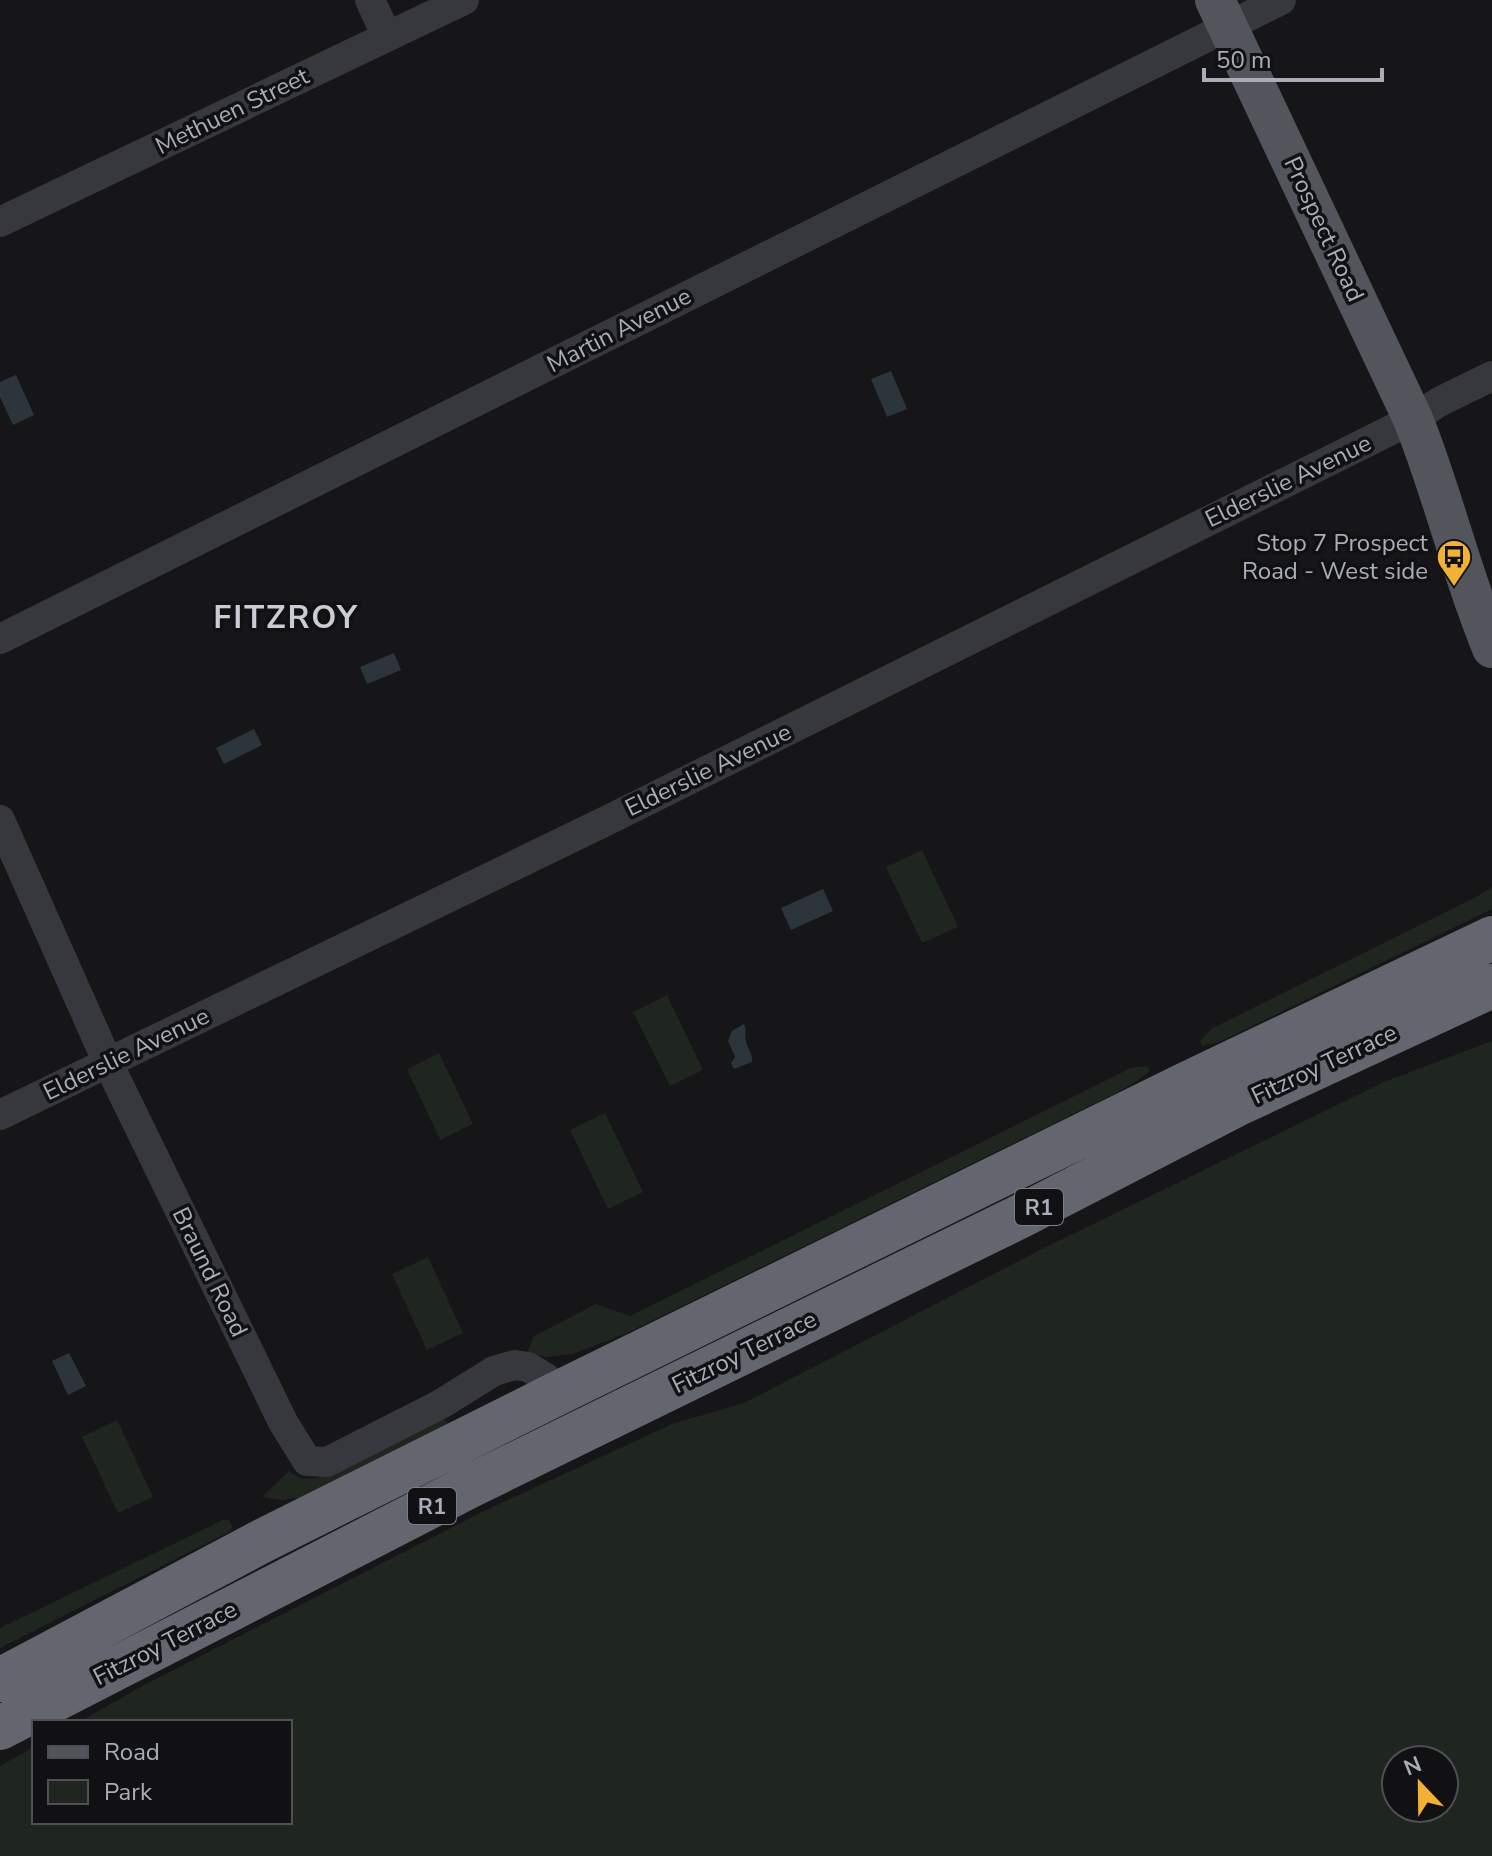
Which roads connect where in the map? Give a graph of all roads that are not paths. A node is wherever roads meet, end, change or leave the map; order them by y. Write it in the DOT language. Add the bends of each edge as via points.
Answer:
graph roads {
  1 [pos="370,0"];
  2 [pos="464,0"];
  3 [pos="1281,0"];
  4 [pos="1221,13"];
  5 [pos="387,36"];
  6 [pos="0,222"];
  7 [pos="1492,376"];
  8 [pos="1413,419"];
  9 [pos="1430,460"];
  10 [pos="1492,576"];
  11 [pos="3,638"];
  12 [pos="1492,648"];
  13 [pos="0,820"];
  14 [pos="1491,938"];
  15 [pos="1492,986"];
  16 [pos="108,1063"];
  17 [pos="1184,1085"];
  18 [pos="1240,1103"];
  19 [pos="0,1115"];
  20 [pos="1025,1214"];
  21 [pos="772,1287"];
  22 [pos="725,1361"];
  23 [pos="554,1395"];
  24 [pos="470,1486"];
  25 [pos="264,1540"];
  26 [pos="0,1680"];
  27 [pos="0,1728"];
  1 -- 5 [label="street"];
  2 -- 5 [label="street, Methuen Street"];
  3 -- 4 [label="street, Martin Avenue"];
  4 -- 8 [label="main road, Prospect Road"];
  4 -- 11 [label="street, Martin Avenue"];
  5 -- 6 [label="street, Methuen Street"];
  7 -- 8 [label="street, Elderslie Avenue"];
  8 -- 9 [label="main road, Prospect Road"];
  8 -- 16 [label="street, Elderslie Avenue"];
  9 -- 10 [label="main road, Prospect Road"];
  9 -- 12 [label="main road, Prospect Road"];
  13 -- 16 [label="street, Braund Road"];
  14 -- 17 [label="highway, Fitzroy Terrace / R1"];
  15 -- 18 [label="highway, Fitzroy Terrace / R1"];
  16 -- 19 [label="street, Elderslie Avenue"];
  16 -- 23 [label="street, Braund Road" via="283,1422 307,1461 327,1462 494,1371 515,1365 546,1378"];
  17 -- 18 [label="highway"];
  17 -- 21 [label="highway, Fitzroy Terrace / R1"];
  18 -- 20 [label="highway, Fitzroy Terrace / R1"];
  20 -- 21 [label="highway" via="1004,1194 846,1272"];
  20 -- 22 [label="highway, Fitzroy Terrace / R1"];
  21 -- 23 [label="highway, Fitzroy Terrace / R1"];
  22 -- 23 [label="highway" via="659,1368 584,1404"];
  22 -- 24 [label="highway, Fitzroy Terrace / R1"];
  23 -- 25 [label="highway, Fitzroy Terrace / R1"];
  24 -- 25 [label="highway" via="387,1505 294,1551 277,1550"];
  24 -- 27 [label="highway, Fitzroy Terrace / R1"];
  25 -- 26 [label="highway, Fitzroy Terrace / R1"];
}
